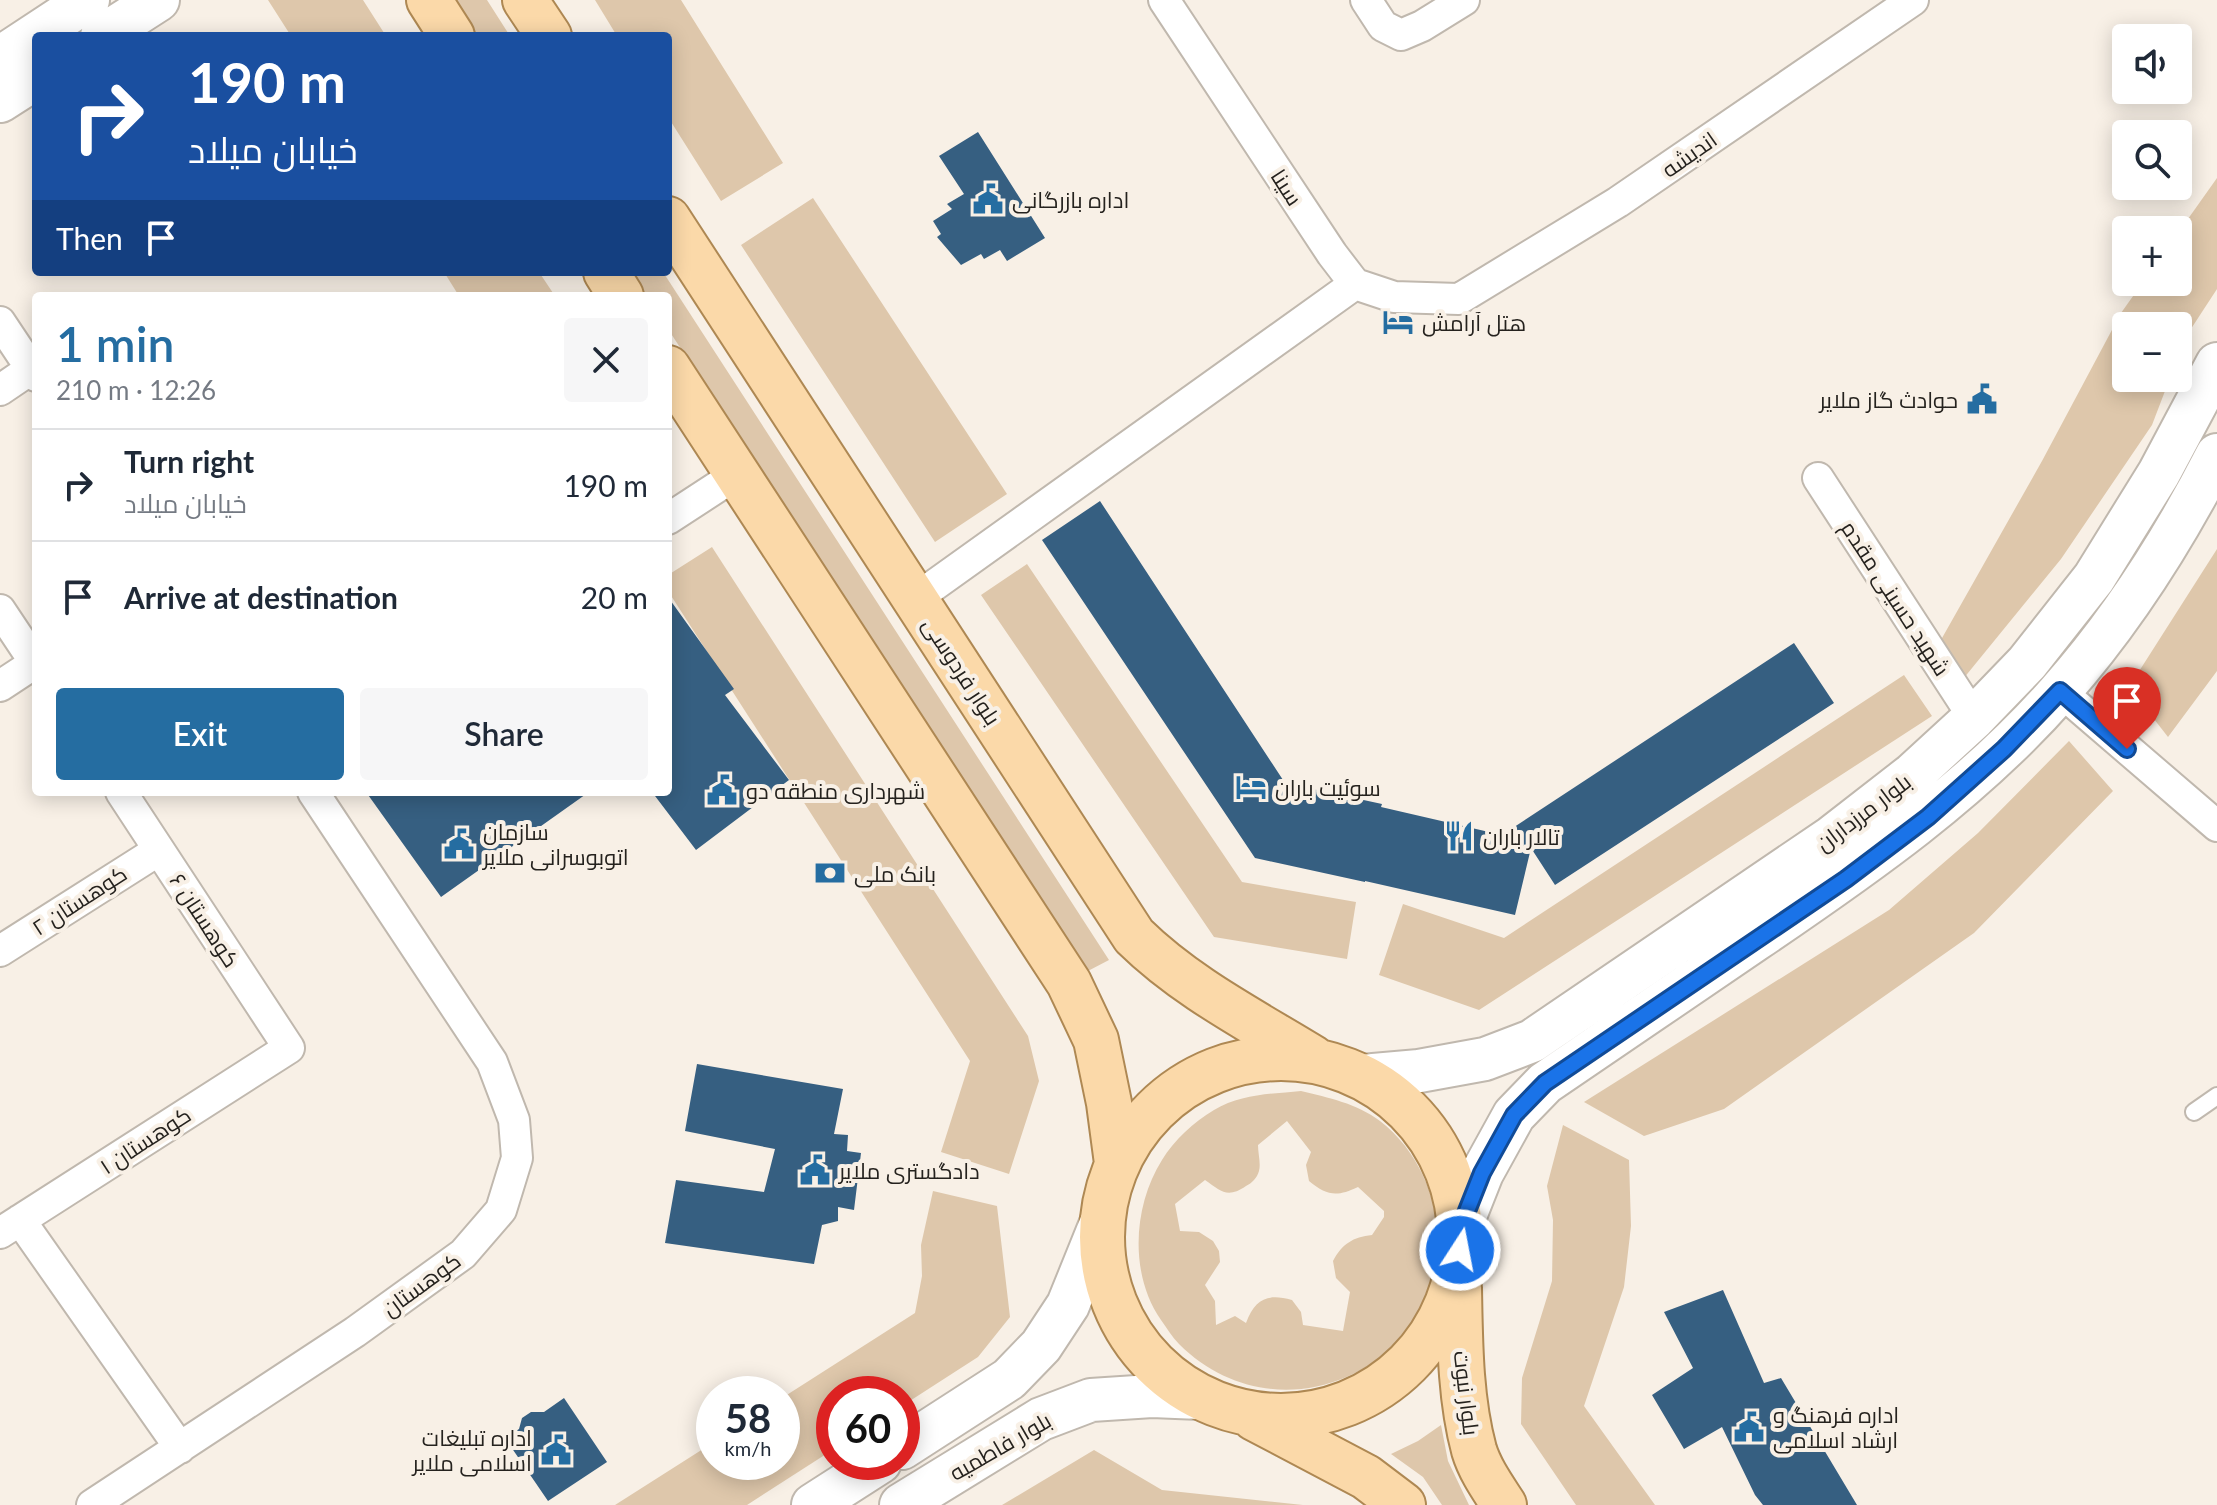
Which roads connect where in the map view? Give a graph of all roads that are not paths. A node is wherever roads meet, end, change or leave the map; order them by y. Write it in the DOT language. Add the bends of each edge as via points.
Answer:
graph roads {
  1 [pos="88,0"];
  2 [pos="158,0"];
  3 [pos="429,0"];
  4 [pos="525,0"];
  5 [pos="1164,0"];
  6 [pos="1366,0"];
  7 [pos="1464,0"];
  8 [pos="1904,2"];
  9 [pos="39,32"];
  10 [pos="108,32"];
  11 [pos="449,32"];
  12 [pos="546,32"];
  13 [pos="32,37"];
  14 [pos="0,58"];
  15 [pos="32,81"];
  16 [pos="0,101"];
  17 [pos="672,225"];
  18 [pos="1355,284"];
  19 [pos="0,322"];
  20 [pos="2217,364"];
  21 [pos="32,370"];
  22 [pos="32,374"];
  23 [pos="672,374"];
  24 [pos="0,390"];
  25 [pos="2217,455"];
  26 [pos="737,474"];
  27 [pos="1818,478"];
  28 [pos="672,516"];
  29 [pos="915,599"];
  30 [pos="0,610"];
  31 [pos="32,658"];
  32 [pos="32,666"];
  33 [pos="0,686"];
  34 [pos="2060,691"];
  35 [pos="1974,718"];
  36 [pos="124,796"];
  37 [pos="316,796"];
  38 [pos="2217,826"];
  39 [pos="159,850"];
  40 [pos="0,951"];
  41 [pos="289,1048"];
  42 [pos="1318,1061"];
  43 [pos="1362,1076"];
  44 [pos="2217,1096"];
  45 [pos="2194,1112"];
  46 [pos="1117,1163"];
  47 [pos="1102,1221"];
  48 [pos="1461,1226"];
  49 [pos="10,1227"];
  50 [pos="1458,1273"];
  51 [pos="1200,1398"];
  52 [pos="1245,1413"];
  53 [pos="920,1436"];
  54 [pos="180,1448"];
  55 [pos="852,1480"];
  56 [pos="92,1505"];
  57 [pos="813,1505"];
  58 [pos="901,1505"];
  59 [pos="1403,1505"];
  60 [pos="1504,1505"];
  1 -- 9 [label="main road"];
  2 -- 10 [label="main road"];
  3 -- 11 [label="main road"];
  4 -- 12 [label="main road"];
  5 -- 18 [label="street, سینا"];
  6 -- 7 [label="street" via="1383,26 1401,35"];
  8 -- 18 [label="street, اندیشه" via="1618,202 1459,299 1394,297"];
  13 -- 14 [label="main road"];
  15 -- 16 [label="main road"];
  17 -- 29 [label="main road, بلوار فردوسی"];
  18 -- 29 [label="street"];
  19 -- 21 [label="street"];
  20 -- 35 [label="main road, بلوار مرزداران" via="2159,473 2094,578 2027,663"];
  22 -- 24 [label="street"];
  23 -- 26 [label="main road"];
  25 -- 34 [label="main road, بلوار مرزداران" via="2129,603"];
  26 -- 28 [label="street"];
  26 -- 46 [label="main road" via="1069,983 1096,1040"];
  27 -- 35 [label="street, شهید حسینی مقدم"];
  29 -- 42 [label="main road, بلوار فردوسی" via="1134,936 1198,989"];
  30 -- 31 [label="street"];
  32 -- 33 [label="street"];
  34 -- 38 [label="street"];
  34 -- 48 [label="main road, بلوار مرزداران" via="1928,817 1846,879 1545,1083 1514,1115"];
  35 -- 43 [label="main road, بلوار مرزداران" via="1832,837 1532,1041 1485,1059"];
  36 -- 39 [label="street, کوهستان ۶"];
  37 -- 54 [label="street, کوهستان" via="492,1062 514,1120 517,1158 501,1210 463,1254"];
  39 -- 40 [label="street, کوهستان ۲"];
  39 -- 41 [label="street, کوهستان ۶"];
  41 -- 49 [label="street, کوهستان ۱"];
  42 -- 43 [label="main road"];
  42 -- 46 [label="main road" via="1269,1058 1222,1067 1179,1089 1143,1122"];
  43 -- 48 [label="main road" via="1401,1102 1432,1138 1453,1180"];
  44 -- 45 [label="lane"];
  46 -- 47 [label="main road"];
  47 -- 51 [label="main road" via="1103,1264 1114,1305 1135,1343 1164,1374"];
  47 -- 53 [label="main road" via="1068,1305 1041,1346 1009,1379"];
  48 -- 50 [label="main road"];
  49 -- 54 [label="street"];
  50 -- 52 [label="main road" via="1425,1346 1397,1375 1363,1397 1325,1411 1285,1417"];
  50 -- 60 [label="main road, بلوار نبوت" via="1465,1405 1475,1452"];
  51 -- 52 [label="main road"];
  51 -- 58 [label="main road, بلوار فاطمیه" via="1091,1400 1041,1419"];
  52 -- 59 [label="main road" via="1366,1477"];
  54 -- 56 [label="street, کوهستان"];
  55 -- 57 [label="main road"];
}
